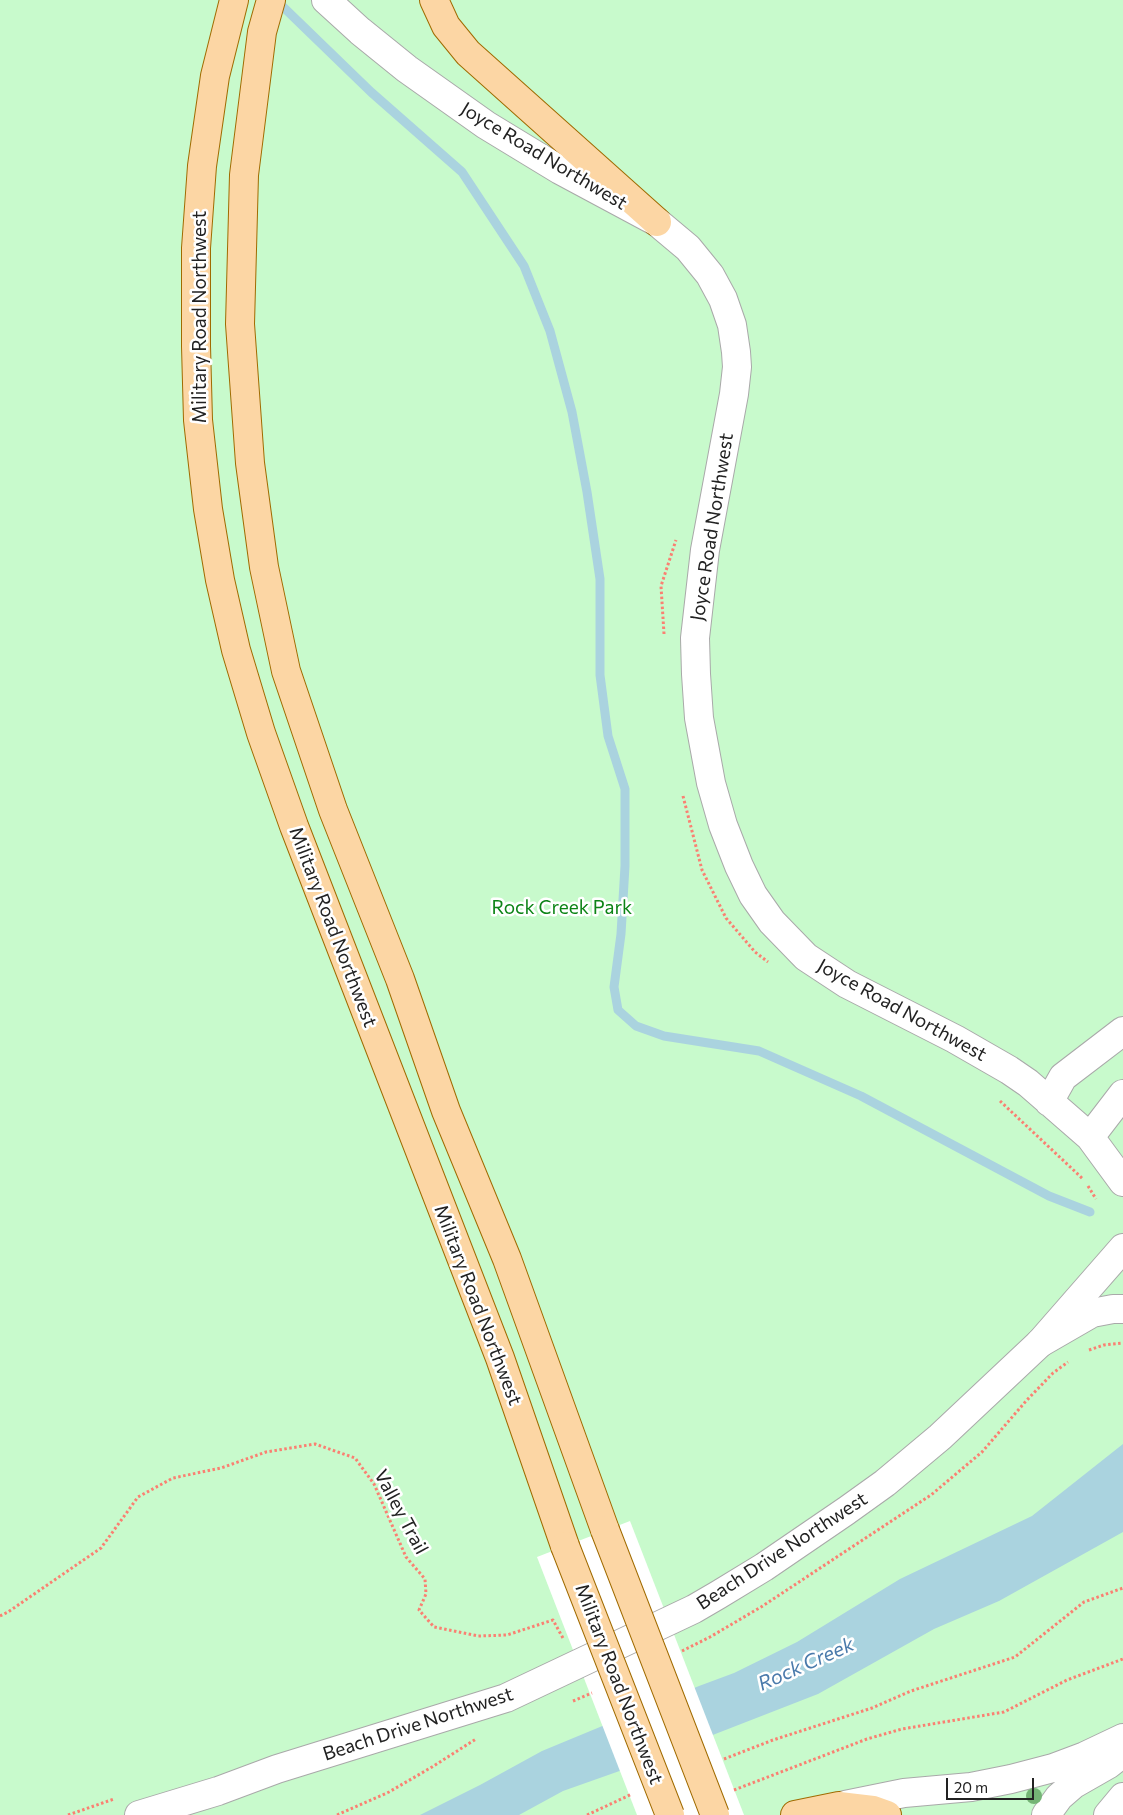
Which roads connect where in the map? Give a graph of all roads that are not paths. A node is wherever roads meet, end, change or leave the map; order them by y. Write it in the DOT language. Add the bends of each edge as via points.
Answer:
graph roads {
  1 [pos="271,0"];
  2 [pos="326,0"];
  3 [pos="434,0"];
  4 [pos="232,6"];
  5 [pos="657,222"];
  6 [pos="1123,1031"];
  7 [pos="1123,1094"];
  8 [pos="1049,1102"];
  9 [pos="1090,1137"];
  10 [pos="1123,1182"];
  11 [pos="1123,1248"];
  12 [pos="1123,1309"];
  13 [pos="1040,1343"];
  14 [pos="1123,1738"];
  15 [pos="1123,1752"];
  16 [pos="1123,1797"];
  17 [pos="720,1804"];
  18 [pos="839,1806"];
  19 [pos="139,1815"];
  20 [pos="670,1815"];
  21 [pos="795,1815"];
  22 [pos="887,1815"];
  23 [pos="1046,1815"];
  24 [pos="1108,1815"];
  1 -- 17 [label="main road, bridge" via="262,32 244,175 240,324 250,463 264,567 286,671 333,810 400,979 446,1111 507,1259 605,1530"];
  2 -- 5 [label="street, Joyce Road Northwest" via="406,68 486,125 560,170"];
  3 -- 5 [label="main road" via="446,26 468,52"];
  4 -- 20 [label="main road, Military Road Northwest, bridge" via="215,76 202,166 196,248 196,346 198,420 208,509 236,650 290,816 500,1358 565,1546"];
  5 -- 8 [label="street, Joyce Road Northwest" via="688,248 710,275 728,312 736,352 734,394 704,550 695,652 706,761 738,866 772,922 806,957 847,984 1001,1065"];
  6 -- 8 [label="street" via="1063,1077"];
  7 -- 9 [label="street"];
  8 -- 9 [label="street, Joyce Road Northwest"];
  9 -- 10 [label="street, Joyce Road Northwest"];
  11 -- 13 [label="street, Beach Drive Northwest"];
  12 -- 13 [label="street" via="1092,1313"];
  13 -- 19 [label="street, Beach Drive Northwest" via="934,1442 885,1482 764,1567 694,1609 506,1698 278,1768 218,1791"];
  14 -- 18 [label="street" via="1085,1756 1018,1778 971,1787 904,1793"];
  15 -- 23 [label="street" via="1074,1784"];
  16 -- 24 [label="street"];
  18 -- 21 [label="main road"];
  18 -- 22 [label="main road"];
}
